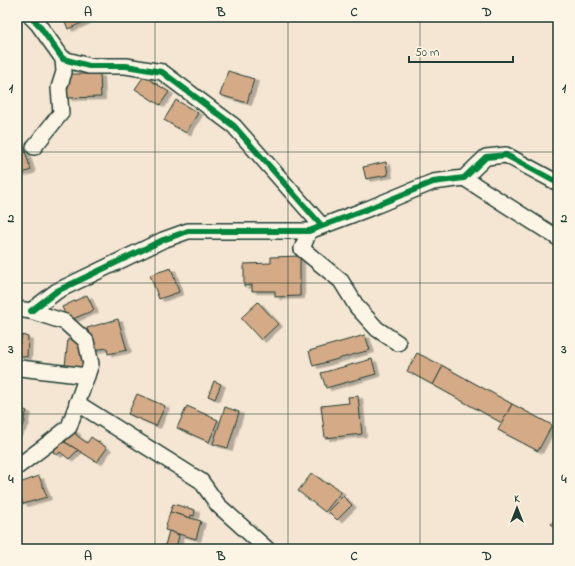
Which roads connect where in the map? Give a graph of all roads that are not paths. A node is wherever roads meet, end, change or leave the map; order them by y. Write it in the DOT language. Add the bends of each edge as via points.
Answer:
graph roads {
  1 [pos="31,17"];
  2 [pos="63,59"];
  3 [pos="34,147"];
  4 [pos="464,178"];
  5 [pos="558,183"];
  6 [pos="315,228"];
  7 [pos="558,238"];
  8 [pos="24,310"];
  9 [pos="398,343"];
  10 [pos="20,368"];
  11 [pos="87,376"];
  12 [pos="77,403"];
  13 [pos="17,467"];
  14 [pos="267,549"];
  1 -- 2 [label="street"];
  2 -- 3 [label="street" via="64,72 59,88 61,113"];
  2 -- 6 [label="street" via="90,66 126,66 162,72 234,126"];
  4 -- 5 [label="street" via="486,157 506,155"];
  4 -- 6 [label="street" via="433,182"];
  4 -- 7 [label="street"];
  6 -- 8 [label="street" via="188,231 163,240 57,291"];
  6 -- 9 [label="street" via="302,250 341,281 357,307 377,328"];
  8 -- 11 [label="street" via="65,322 86,340 91,364"];
  10 -- 11 [label="street"];
  11 -- 12 [label="street"];
  12 -- 13 [label="street" via="68,427"];
  12 -- 14 [label="street" via="201,481 218,505"];
}
